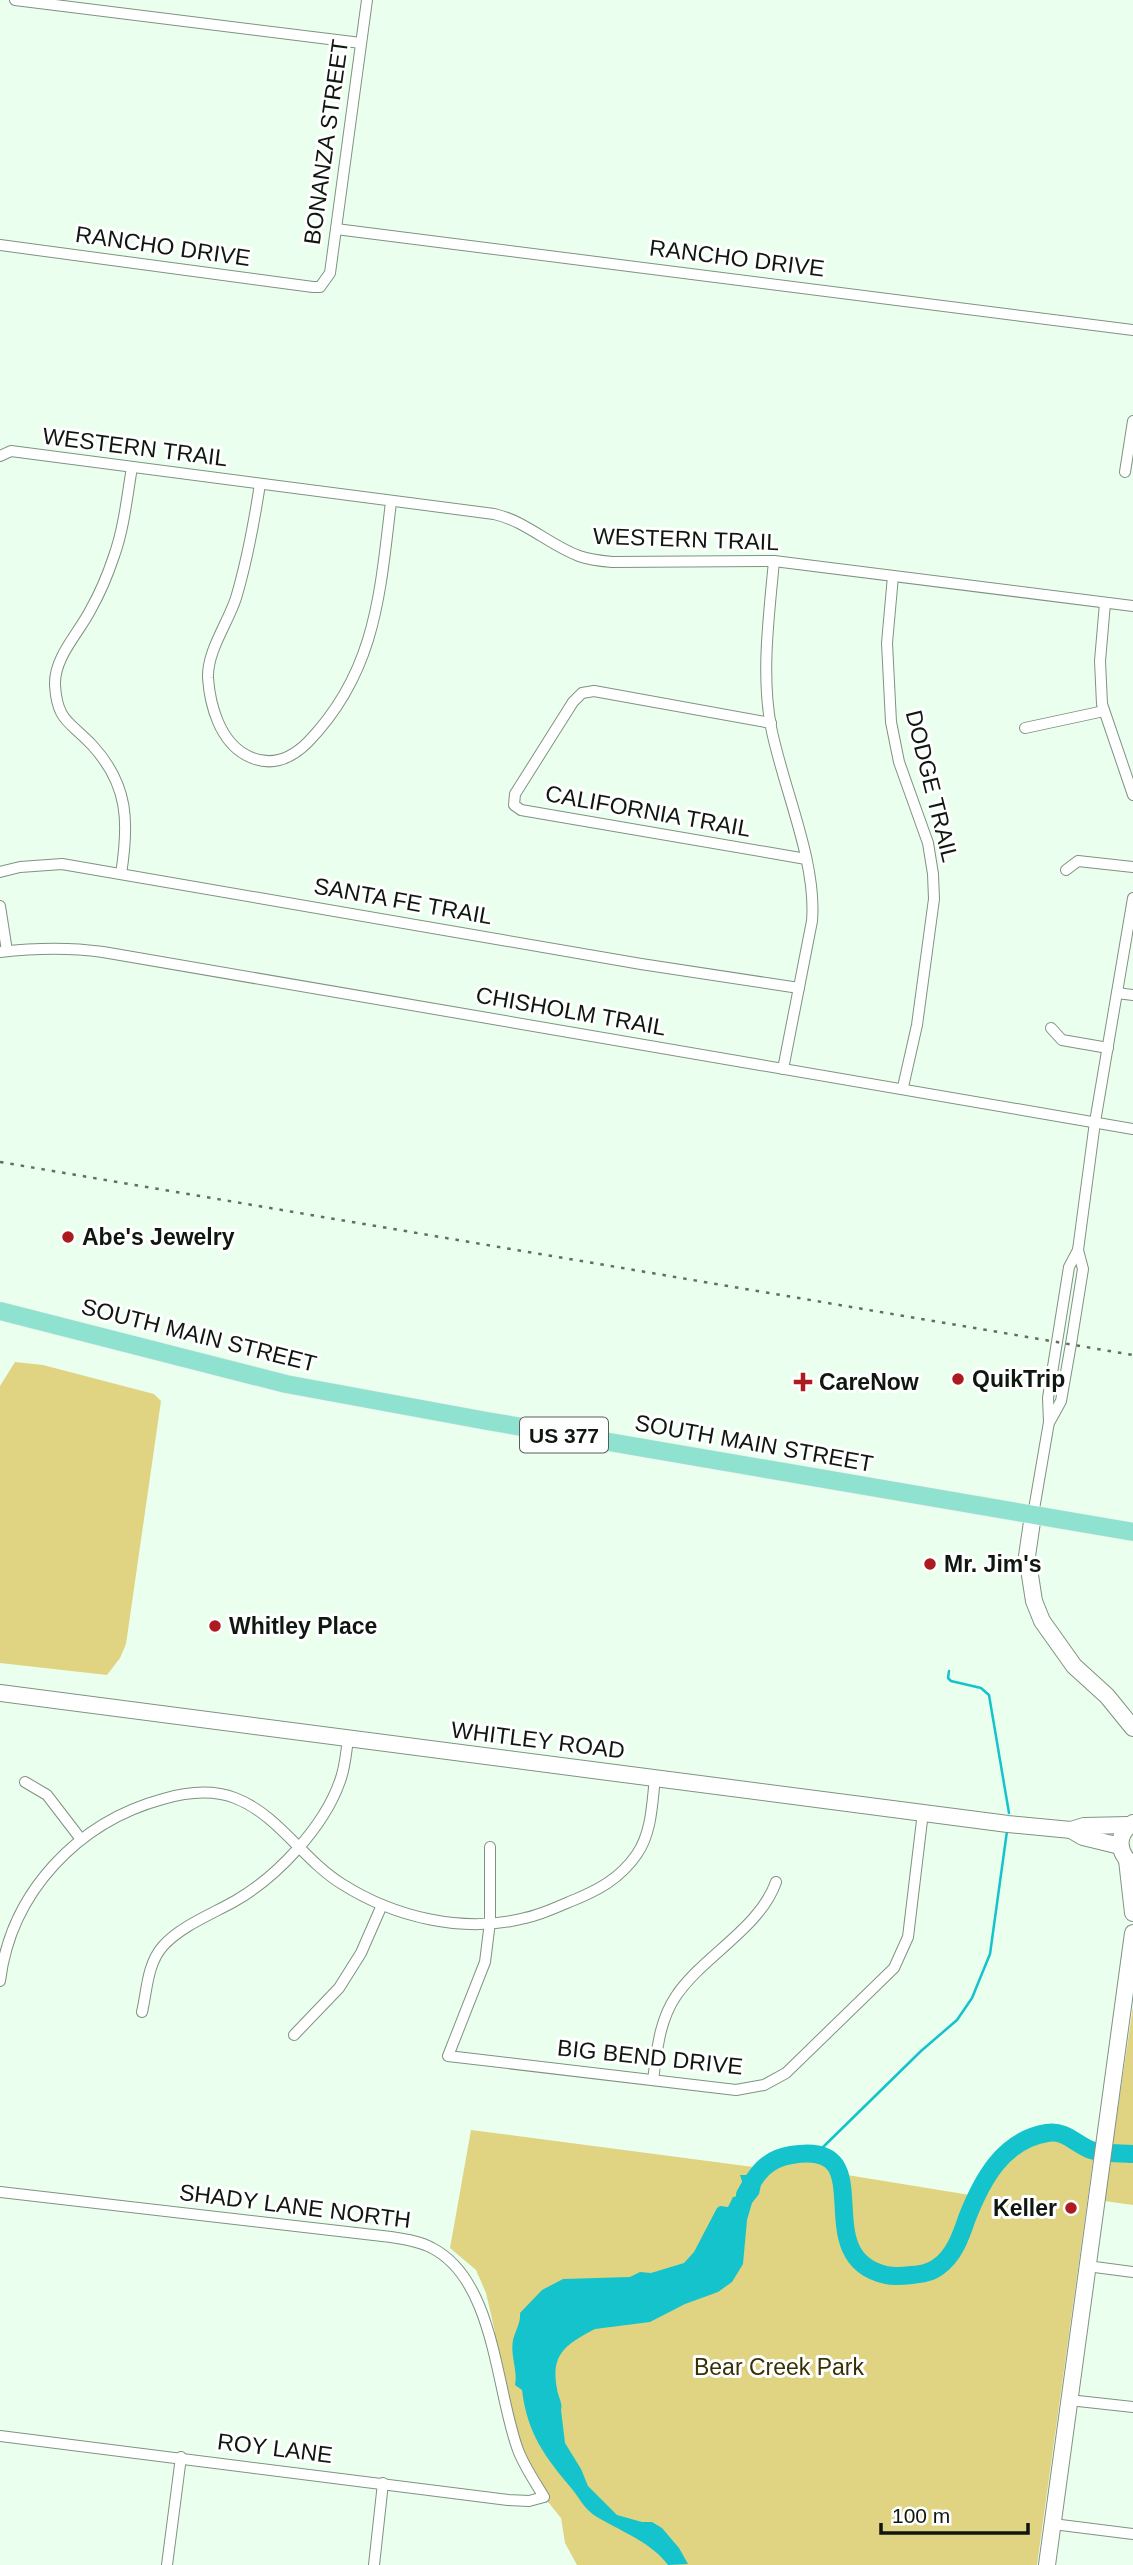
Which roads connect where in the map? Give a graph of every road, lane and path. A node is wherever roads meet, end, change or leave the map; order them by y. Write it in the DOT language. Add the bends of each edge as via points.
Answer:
graph roads {
  1 [pos="15,0"];
  2 [pos="367,0"];
  3 [pos="361,43"];
  4 [pos="336,229"];
  5 [pos="0,245"];
  6 [pos="320,286"];
  7 [pos="1133,330"];
  8 [pos="1133,421"];
  9 [pos="0,456"];
  10 [pos="132,467"];
  11 [pos="1125,472"];
  12 [pos="260,484"];
  13 [pos="391,502"];
  14 [pos="774,561"];
  15 [pos="893,576"];
  16 [pos="1105,603"];
  17 [pos="1133,606"];
  18 [pos="1104,711"];
  19 [pos="771,723"];
  20 [pos="1025,729"];
  21 [pos="1128,761"];
  22 [pos="1133,795"];
  23 [pos="806,859"];
  24 [pos="1133,867"];
  25 [pos="1066,870"];
  26 [pos="0,872"];
  27 [pos="121,874"];
  28 [pos="1133,898"];
  29 [pos="0,906"];
  30 [pos="4,952"];
  31 [pos="799,988"];
  32 [pos="1117,993"];
  33 [pos="1133,995"];
  34 [pos="1051,1028"];
  35 [pos="1108,1048"];
  36 [pos="783,1069"];
  37 [pos="903,1087"];
  38 [pos="1095,1122"];
  39 [pos="1133,1129"];
  40 [pos="0,1311"];
  41 [pos="1033,1516"];
  42 [pos="1133,1532"];
  43 [pos="0,1693"];
  44 [pos="1133,1731"];
  45 [pos="348,1739"];
  46 [pos="655,1778"];
  47 [pos="25,1782"];
  48 [pos="923,1812"];
  49 [pos="1131,1824"];
  50 [pos="1071,1830"];
  51 [pos="80,1838"];
  52 [pos="298,1846"];
  53 [pos="490,1847"];
  54 [pos="1127,1857"];
  55 [pos="776,1882"];
  56 [pos="382,1905"];
  57 [pos="1133,1913"];
  58 [pos="490,1922"];
  59 [pos="1133,1933"];
  60 [pos="1,1963"];
  61 [pos="0,1981"];
  62 [pos="142,2012"];
  63 [pos="294,2035"];
  64 [pos="653,2080"];
  65 [pos="0,2192"];
  66 [pos="1087,2266"];
  67 [pos="1133,2272"];
  68 [pos="1069,2400"];
  69 [pos="1133,2407"];
  70 [pos="0,2436"];
  71 [pos="181,2457"];
  72 [pos="383,2483"];
  73 [pos="544,2497"];
  74 [pos="1052,2524"];
  75 [pos="1133,2534"];
  76 [pos="167,2565"];
  77 [pos="374,2565"];
  78 [pos="1046,2565"];
  1 -- 3 [label="street"];
  2 -- 3 [label="street, BONANZA STREET"];
  3 -- 4 [label="street, BONANZA STREET"];
  4 -- 6 [label="street, BONANZA STREET" via="330,273"];
  4 -- 7 [label="street, RANCHO DRIVE"];
  5 -- 6 [label="street, RANCHO DRIVE"];
  8 -- 11 [label="street"];
  9 -- 10 [label="street, WESTERN TRAIL" via="11,451"];
  10 -- 12 [label="street, WESTERN TRAIL"];
  10 -- 27 [label="street" via="115,555 91,610 59,662 55,680 55,696 64,720 92,745 120,788 127,834"];
  12 -- 13 [label="street, WESTERN TRAIL"];
  12 -- 13 [label="street" via="235,600 208,675 214,711 227,738 240,752 267,761 291,757 320,729 361,663 379,593"];
  13 -- 14 [label="street, WESTERN TRAIL" via="502,516 577,556 594,560"];
  14 -- 15 [label="street, WESTERN TRAIL"];
  14 -- 19 [label="street" via="766,638"];
  15 -- 16 [label="street, WESTERN TRAIL"];
  15 -- 37 [label="street, DODGE TRAIL" via="887,643 891,722 899,762 928,843 934,900"];
  16 -- 17 [label="street, WESTERN TRAIL"];
  16 -- 18 [label="street" via="1100,661"];
  18 -- 20 [label="street"];
  18 -- 21 [label="street"];
  19 -- 23 [label="street"];
  19 -- 23 [label="street, CALIFORNIA TRAIL" via="594,691 583,693 515,794 513,806 597,825"];
  21 -- 22 [label="street"];
  23 -- 31 [label="street" via="814,902"];
  24 -- 25 [label="street" via="1078,860"];
  26 -- 27 [label="street, SANTA FE TRAIL" via="62,864"];
  27 -- 31 [label="street, SANTA FE TRAIL"];
  28 -- 32 [label="street"];
  29 -- 30 [label="street"];
  30 -- 36 [label="street, CHISHOLM TRAIL" via="103,951"];
  31 -- 36 [label="street"];
  32 -- 33 [label="street"];
  32 -- 35 [label="street"];
  34 -- 35 [label="street" via="1062,1040"];
  35 -- 38 [label="street"];
  36 -- 37 [label="street, CHISHOLM TRAIL"];
  37 -- 38 [label="street, CHISHOLM TRAIL"];
  38 -- 39 [label="street, CHISHOLM TRAIL"];
  38 -- 41 [label="street" via="1078,1250 1069,1267 1048,1398 1049,1422"];
  40 -- 41 [label="main road, SOUTH MAIN STREET / US 377" via="286,1384"];
  41 -- 42 [label="main road, SOUTH MAIN STREET / US 377"];
  41 -- 44 [label="street" via="1027,1556 1042,1621 1074,1666 1107,1696"];
  43 -- 45 [label="street, WHITLEY ROAD"];
  45 -- 46 [label="street, WHITLEY ROAD"];
  45 -- 52 [label="street" via="333,1798"];
  46 -- 48 [label="street, WHITLEY ROAD"];
  46 -- 58 [label="street" via="645,1840 614,1881 545,1912"];
  47 -- 51 [label="street" via="47,1795"];
  48 -- 50 [label="street, WHITLEY ROAD"];
  48 -- 64 [label="street, BIG BEND DRIVE" via="908,1937 894,1968 877,1986 796,2066 770,2083 730,2090"];
  49 -- 50 [label="street, WHITLEY ROAD"];
  49 -- 54 [label="street" via="1120,1838"];
  50 -- 54 [label="street, WHITLEY ROAD"];
  51 -- 52 [label="street" via="126,1811 195,1792 224,1795 251,1805"];
  51 -- 60 [label="street" via="22,1909"];
  52 -- 56 [label="street" via="341,1883"];
  52 -- 62 [label="street" via="250,1893 162,1947 154,1959"];
  53 -- 58 [label="street"];
  54 -- 57 [label="street"];
  55 -- 64 [label="street" via="765,1905 674,1999 660,2032"];
  56 -- 58 [label="street" via="411,1916"];
  56 -- 63 [label="street" via="339,1988"];
  58 -- 64 [label="street, BIG BEND DRIVE" via="485,1962 448,2056"];
  59 -- 66 [label="street"];
  60 -- 61 [label="street"];
  65 -- 73 [label="street, SHADY LANE NORTH" via="391,2236 432,2247 458,2270 481,2311 519,2451"];
  66 -- 67 [label="street"];
  66 -- 68 [label="street"];
  68 -- 69 [label="street"];
  68 -- 74 [label="street"];
  70 -- 71 [label="street, ROY LANE"];
  71 -- 72 [label="street, ROY LANE"];
  71 -- 76 [label="street"];
  72 -- 73 [label="street, ROY LANE" via="508,2500"];
  72 -- 77 [label="street"];
  74 -- 75 [label="street"];
  74 -- 78 [label="street"];
}
